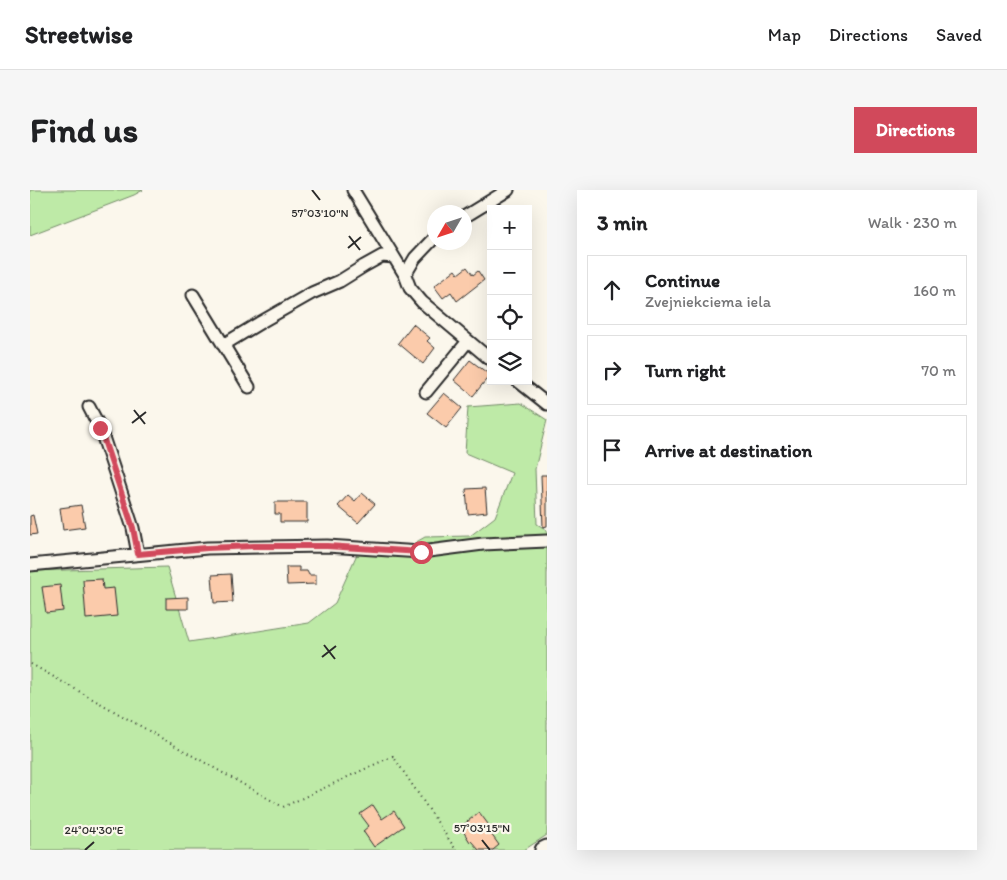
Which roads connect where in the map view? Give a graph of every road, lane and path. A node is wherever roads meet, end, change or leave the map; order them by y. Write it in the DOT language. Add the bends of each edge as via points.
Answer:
graph roads {
  1 [pos="353,190"];
  2 [pos="508,190"];
  3 [pos="472,212"];
  4 [pos="427,245"];
  5 [pos="394,257"];
  6 [pos="405,274"];
  7 [pos="193,295"];
  8 [pos="468,342"];
  9 [pos="223,345"];
  10 [pos="487,357"];
  11 [pos="523,385"];
  12 [pos="249,388"];
  13 [pos="426,392"];
  14 [pos="547,404"];
  15 [pos="90,407"];
  16 [pos="547,541"];
  17 [pos="138,554"];
  18 [pos="30,565"];
  19 [pos="31,664"];
  20 [pos="547,848"];
  21 [pos="456,850"];
  22 [pos="543,850"];
  1 -- 5 [label="street"];
  2 -- 3 [label="street"];
  4 -- 6 [label="street"];
  5 -- 6 [label="street"];
  5 -- 9 [label="street" via="376,259"];
  6 -- 8 [label="street" via="410,288 422,302"];
  7 -- 9 [label="street"];
  8 -- 10 [label="street"];
  8 -- 13 [label="street"];
  9 -- 12 [label="street"];
  11 -- 14 [label="street"];
  15 -- 17 [label="street" via="117,479"];
  16 -- 17 [label="street" via="483,544 421,552 263,546"];
  17 -- 18 [label="street"];
  19 -- 21 [label="path" via="282,807 393,756"];
  20 -- 22 [label="main road"];
}
